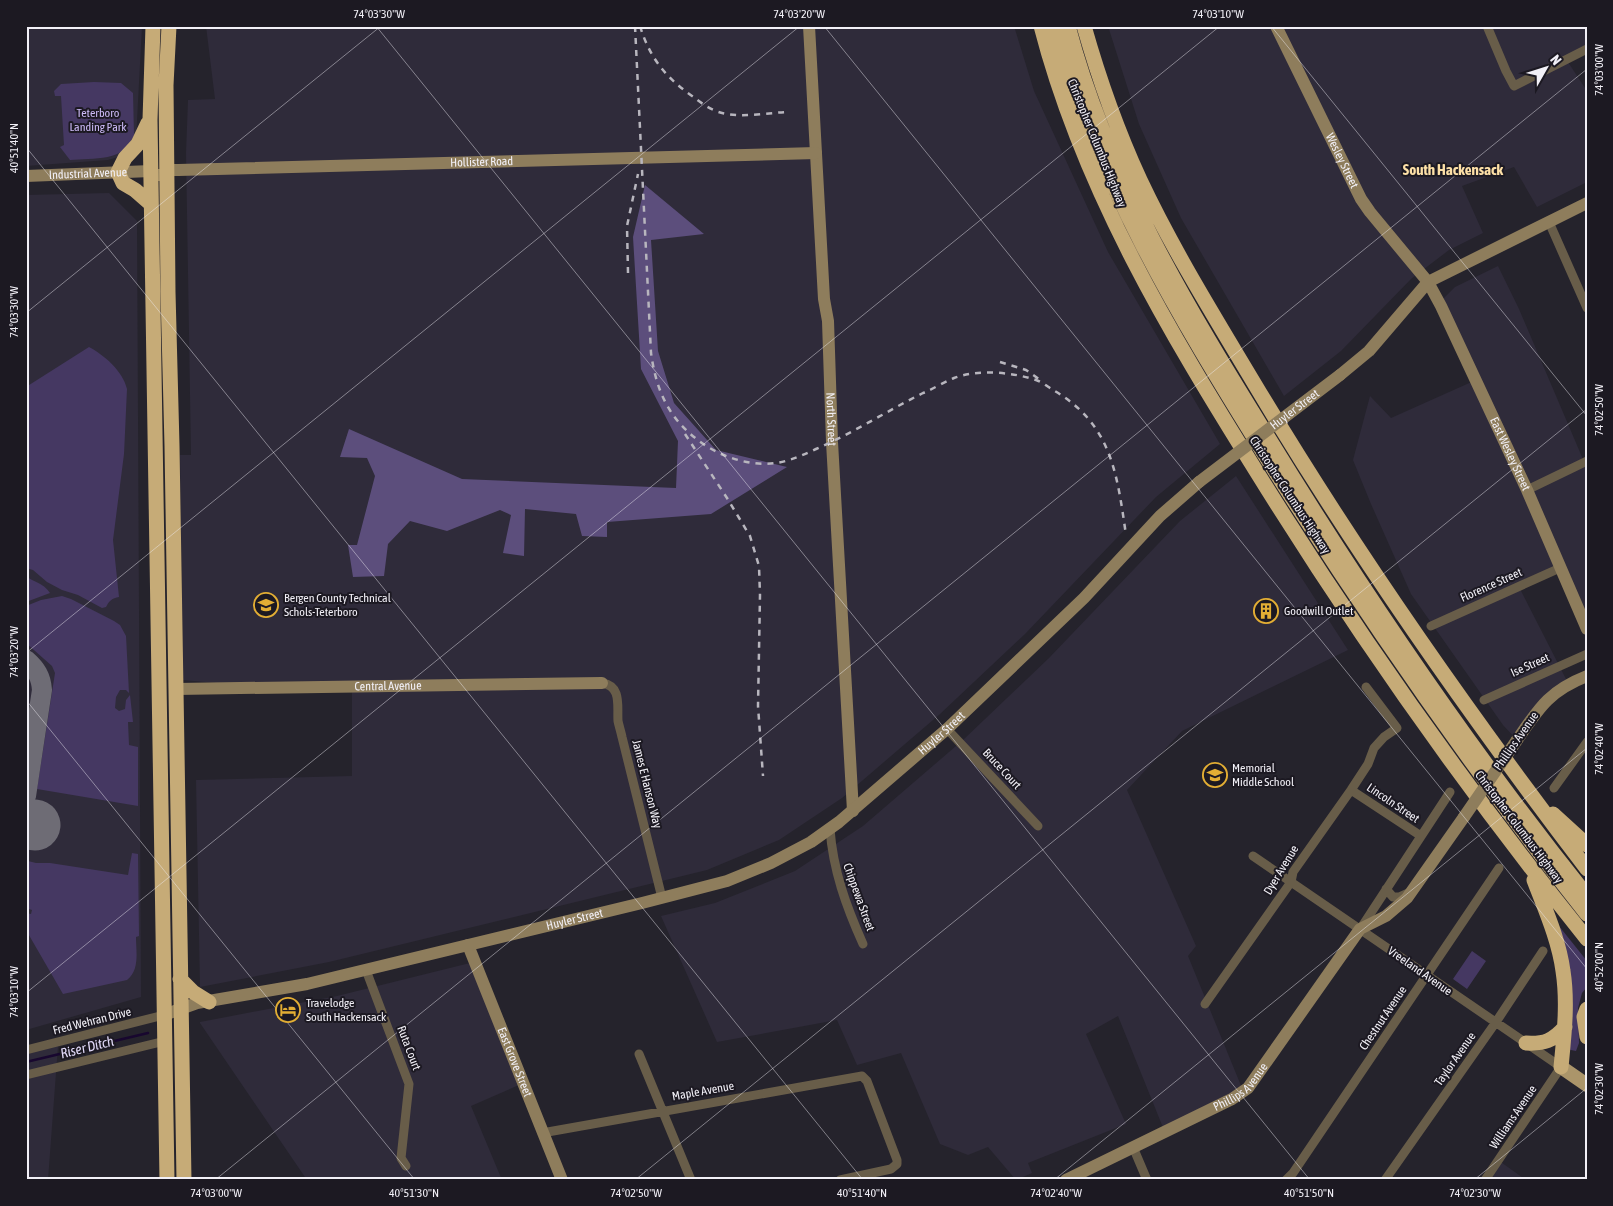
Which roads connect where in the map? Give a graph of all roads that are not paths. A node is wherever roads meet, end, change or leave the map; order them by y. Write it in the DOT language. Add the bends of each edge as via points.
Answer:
graph roads {
  1 [pos="153,26"];
  2 [pos="169,26"];
  3 [pos="809,26"];
  4 [pos="1036,26"];
  5 [pos="1041,26"];
  6 [pos="1056,26"];
  7 [pos="1068,26"];
  8 [pos="1084,26"];
  9 [pos="1276,26"];
  10 [pos="1488,26"];
  11 [pos="1587,49"];
  12 [pos="1050,61"];
  13 [pos="150,120"];
  14 [pos="166,142"];
  15 [pos="816,153"];
  16 [pos="167,170"];
  17 [pos="151,171"];
  18 [pos="118,172"];
  19 [pos="26,176"];
  20 [pos="1587,203"];
  21 [pos="151,204"];
  22 [pos="1549,222"];
  23 [pos="1428,282"];
  24 [pos="168,292"];
  25 [pos="1587,308"];
  26 [pos="1587,461"];
  27 [pos="1527,490"];
  28 [pos="1560,568"];
  29 [pos="1431,626"];
  30 [pos="1587,629"];
  31 [pos="1587,654"];
  32 [pos="1587,676"];
  33 [pos="602,683"];
  34 [pos="1366,687"];
  35 [pos="176,689"];
  36 [pos="1484,700"];
  37 [pos="947,728"];
  38 [pos="1587,742"];
  39 [pos="1525,787"];
  40 [pos="1554,788"];
  41 [pos="1351,790"];
  42 [pos="1450,792"];
  43 [pos="853,811"];
  44 [pos="1038,826"];
  45 [pos="830,829"];
  46 [pos="1421,836"];
  47 [pos="1587,844"];
  48 [pos="1253,856"];
  49 [pos="162,864"];
  50 [pos="1528,864"];
  51 [pos="1499,868"];
  52 [pos="1587,869"];
  53 [pos="1291,882"];
  54 [pos="1386,889"];
  55 [pos="1415,889"];
  56 [pos="1587,896"];
  57 [pos="662,898"];
  58 [pos="1587,914"];
  59 [pos="1360,929"];
  60 [pos="1587,939"];
  61 [pos="863,944"];
  62 [pos="468,946"];
  63 [pos="1543,951"];
  64 [pos="366,970"];
  65 [pos="1427,976"];
  66 [pos="180,979"];
  67 [pos="209,1002"];
  68 [pos="1206,1004"];
  69 [pos="181,1009"];
  70 [pos="1587,1009"];
  71 [pos="164,1015"];
  72 [pos="1496,1022"];
  73 [pos="1564,1027"];
  74 [pos="1587,1037"];
  75 [pos="165,1041"];
  76 [pos="1526,1043"];
  77 [pos="26,1050"];
  78 [pos="639,1054"];
  79 [pos="1561,1067"];
  80 [pos="26,1075"];
  81 [pos="1587,1085"];
  82 [pos="662,1111"];
  83 [pos="542,1133"];
  84 [pos="1133,1147"];
  85 [pos="183,1150"];
  86 [pos="406,1166"];
  87 [pos="843,1179"];
  88 [pos="167,1180"];
  89 [pos="184,1180"];
  90 [pos="562,1180"];
  91 [pos="690,1180"];
  92 [pos="1066,1180"];
  93 [pos="1147,1180"];
  94 [pos="1286,1180"];
  95 [pos="1385,1180"];
  96 [pos="1485,1180"];
  1 -- 13 [label="highway"];
  2 -- 14 [label="highway"];
  3 -- 15 [label="street, North Street"];
  4 -- 12 [label="highway"];
  5 -- 12 [label="highway, Christopher Columbus Highway"];
  6 -- 58 [label="highway, Christopher Columbus Highway" via="1087,123 1119,199 1222,384 1292,498 1396,655 1500,801"];
  7 -- 56 [label="highway, Christopher Columbus Highway" via="1091,104 1122,179 1159,253 1222,364 1394,632 1468,738"];
  8 -- 39 [label="highway, Christopher Columbus Highway" via="1110,106 1137,173 1219,324 1370,566"];
  9 -- 23 [label="street, Wesley Street" via="1361,199"];
  10 -- 11 [label="street" via="1513,86"];
  12 -- 50 [label="highway, Christopher Columbus Highway" via="1078,143 1110,216 1218,409 1374,653"];
  13 -- 17 [label="highway"];
  13 -- 18 [label="highway"];
  14 -- 16 [label="highway"];
  14 -- 17 [label="highway" via="158,152"];
  15 -- 16 [label="street, Hollister Road"];
  15 -- 43 [label="street, North Street" via="828,321"];
  16 -- 17 [label="street, Hollister Road" via="164,175 156,176"];
  16 -- 24 [label="highway"];
  17 -- 18 [label="street, Industrial Avenue"];
  17 -- 21 [label="highway"];
  17 -- 24 [label="highway" via="159,192 161,266"];
  18 -- 19 [label="street, Industrial Avenue"];
  18 -- 21 [label="highway" via="123,183"];
  20 -- 22 [label="street, Huyler Street"];
  21 -- 49 [label="highway"];
  22 -- 23 [label="street, Huyler Street"];
  22 -- 25 [label="street"];
  23 -- 27 [label="street, East Wesley Street"];
  23 -- 37 [label="street, Huyler Street, bridge" via="1369,351 1160,516 1084,598"];
  24 -- 35 [label="highway"];
  26 -- 27 [label="street"];
  27 -- 28 [label="street, East Wesley Street"];
  28 -- 29 [label="street, Florence Street"];
  28 -- 30 [label="street, East Wesley Street"];
  31 -- 36 [label="street, Ise Street"];
  32 -- 55 [label="street, Phillips Avenue, bridge" via="1556,691 1534,715"];
  33 -- 35 [label="street, Central Avenue"];
  33 -- 57 [label="street, James E Hanson Way" via="616,691 618,721"];
  34 -- 41 [label="street, Dyer Avenue" via="1397,728 1378,743"];
  35 -- 66 [label="highway"];
  37 -- 43 [label="street, Huyler Street"];
  37 -- 44 [label="street, Bruce Court"];
  38 -- 40 [label="street"];
  39 -- 47 [label="highway"];
  39 -- 52 [label="highway, Christopher Columbus Highway"];
  41 -- 46 [label="street, Lincoln Street"];
  41 -- 53 [label="street, Dyer Avenue" via="1293,872"];
  42 -- 46 [label="street, Phillips Avenue"];
  43 -- 45 [label="street, Huyler Street"];
  45 -- 57 [label="street, Huyler Street" via="749,873"];
  45 -- 61 [label="street, Chippewa Street" via="834,866"];
  46 -- 54 [label="street, Phillips Avenue"];
  48 -- 53 [label="street, Vreeland Avenue"];
  49 -- 69 [label="highway" via="171,926 172,990"];
  49 -- 71 [label="highway"];
  50 -- 60 [label="highway, Christopher Columbus Highway"];
  50 -- 73 [label="highway" via="1562,961"];
  51 -- 65 [label="street, Chestnut Avenue"];
  53 -- 59 [label="street, Vreeland Avenue"];
  53 -- 68 [label="street, Dyer Avenue"];
  54 -- 55 [label="street" via="1399,897"];
  54 -- 59 [label="street, Phillips Avenue"];
  55 -- 59 [label="street, Phillips Avenue" via="1397,908"];
  57 -- 62 [label="street, Huyler Street"];
  59 -- 65 [label="street, Vreeland Avenue"];
  59 -- 84 [label="street, Phillips Avenue" via="1248,1088"];
  62 -- 64 [label="street, Huyler Street"];
  62 -- 83 [label="street, East Grove Street"];
  63 -- 72 [label="street, Taylor Avenue"];
  64 -- 67 [label="street, Huyler Street"];
  64 -- 86 [label="street, Ruta Court" via="409,1084 400,1158"];
  65 -- 72 [label="street, Vreeland Avenue"];
  65 -- 94 [label="street, Chestnut Avenue"];
  66 -- 67 [label="highway"];
  66 -- 69 [label="highway"];
  67 -- 69 [label="street, Huyler Street"];
  69 -- 71 [label="street, Huyler Street"];
  69 -- 85 [label="highway"];
  70 -- 74 [label="highway" via="1584,1017"];
  71 -- 75 [label="highway"];
  71 -- 77 [label="street, Fred Wehran Drive"];
  71 -- 85 [label="highway" via="173,1036 174,1122"];
  72 -- 76 [label="street, Vreeland Avenue"];
  72 -- 95 [label="street, Taylor Avenue"];
  73 -- 76 [label="highway" via="1548,1042"];
  73 -- 79 [label="highway"];
  75 -- 80 [label="street"];
  75 -- 88 [label="highway"];
  76 -- 79 [label="street, Vreeland Avenue"];
  78 -- 82 [label="street"];
  79 -- 81 [label="main road, Vreeland Avenue"];
  79 -- 96 [label="street, Williams Avenue"];
  82 -- 83 [label="street, Maple Avenue"];
  82 -- 87 [label="street, Maple Avenue" via="862,1076 867,1081 897,1160 890,1170"];
  82 -- 91 [label="street"];
  83 -- 90 [label="street, East Grove Street"];
  84 -- 92 [label="street, Phillips Avenue"];
  84 -- 93 [label="street"];
  85 -- 89 [label="highway"];
}
